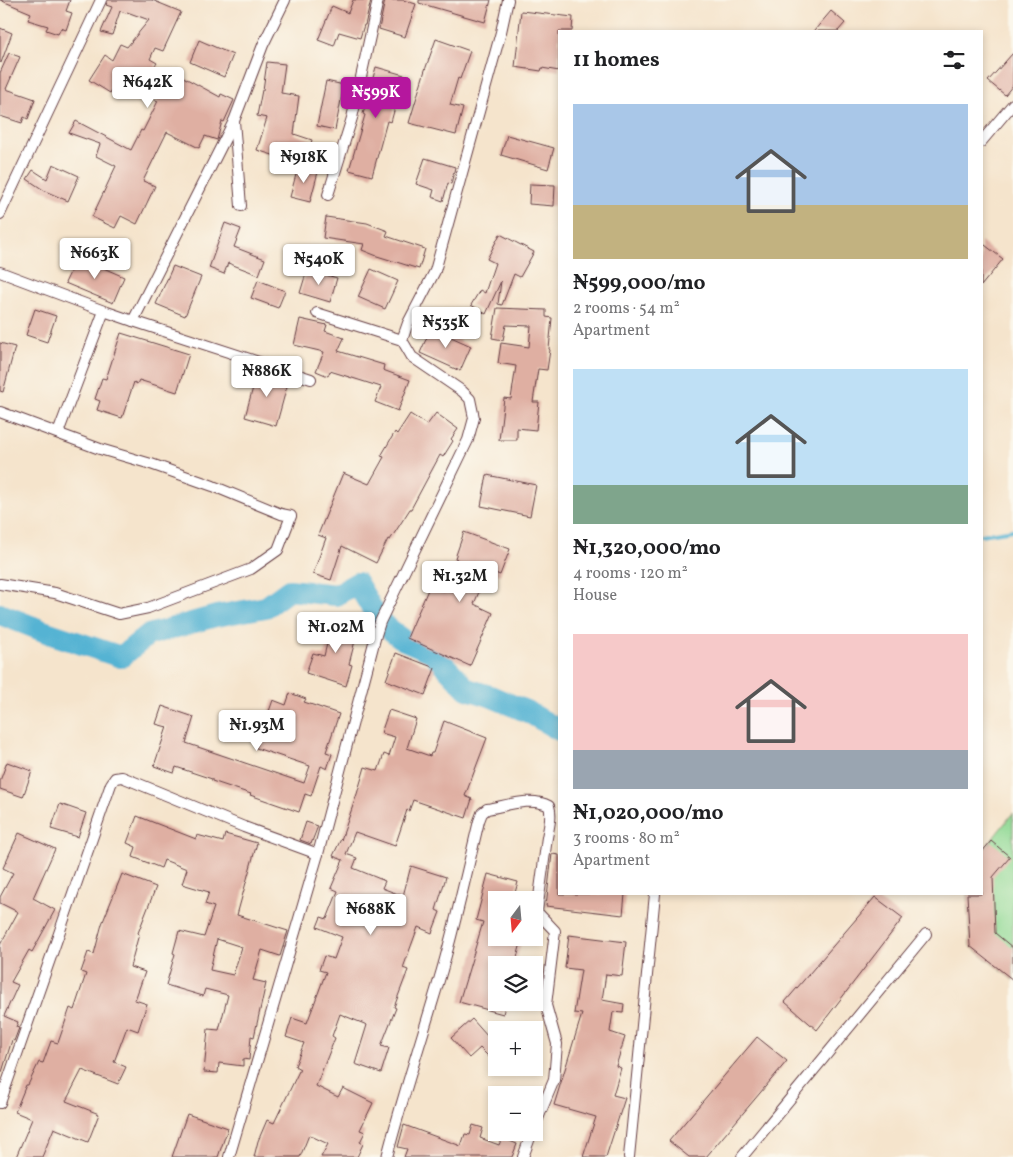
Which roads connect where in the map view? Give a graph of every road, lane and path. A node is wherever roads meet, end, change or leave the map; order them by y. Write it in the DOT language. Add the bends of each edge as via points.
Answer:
graph roads {
  1 [pos="100,0"];
  2 [pos="285,0"];
  3 [pos="378,0"];
  4 [pos="508,0"];
  5 [pos="1013,104"];
  6 [pos="234,122"];
  7 [pos="983,140"];
  8 [pos="328,195"];
  9 [pos="241,206"];
  10 [pos="0,214"];
  11 [pos="0,272"];
  12 [pos="104,311"];
  13 [pos="317,313"];
  14 [pos="133,322"];
  15 [pos="402,340"];
  16 [pos="311,379"];
  17 [pos="0,412"];
  18 [pos="58,433"];
  19 [pos="0,584"];
  20 [pos="318,854"];
  21 [pos="656,895"];
  22 [pos="926,934"];
  23 [pos="0,1103"];
  24 [pos="543,1106"];
  25 [pos="529,1141"];
  26 [pos="229,1157"];
  27 [pos="387,1157"];
  28 [pos="523,1157"];
  29 [pos="629,1157"];
  30 [pos="742,1157"];
  1 -- 10 [label="street"];
  2 -- 6 [label="street" via="263,46"];
  3 -- 8 [label="street" via="352,118"];
  4 -- 15 [label="street" via="434,271"];
  5 -- 7 [label="street"];
  6 -- 9 [label="street"];
  6 -- 14 [label="street"];
  11 -- 12 [label="street"];
  12 -- 14 [label="street"];
  12 -- 18 [label="street"];
  13 -- 15 [label="street"];
  14 -- 16 [label="street"];
  15 -- 20 [label="street" via="412,357 470,399 474,418 468,440 380,622"];
  17 -- 18 [label="street"];
  18 -- 19 [label="street" via="291,516 278,550 251,570 148,608 119,614 55,593"];
  20 -- 23 [label="street" via="122,777 115,778"];
  20 -- 26 [label="street"];
  21 -- 29 [label="street"];
  22 -- 30 [label="street"];
  24 -- 27 [label="street" via="554,1080 557,1044 546,1006 555,930 537,912 550,810 544,804 532,802 487,809 482,813 442,969"];
  25 -- 28 [label="street"];
}
